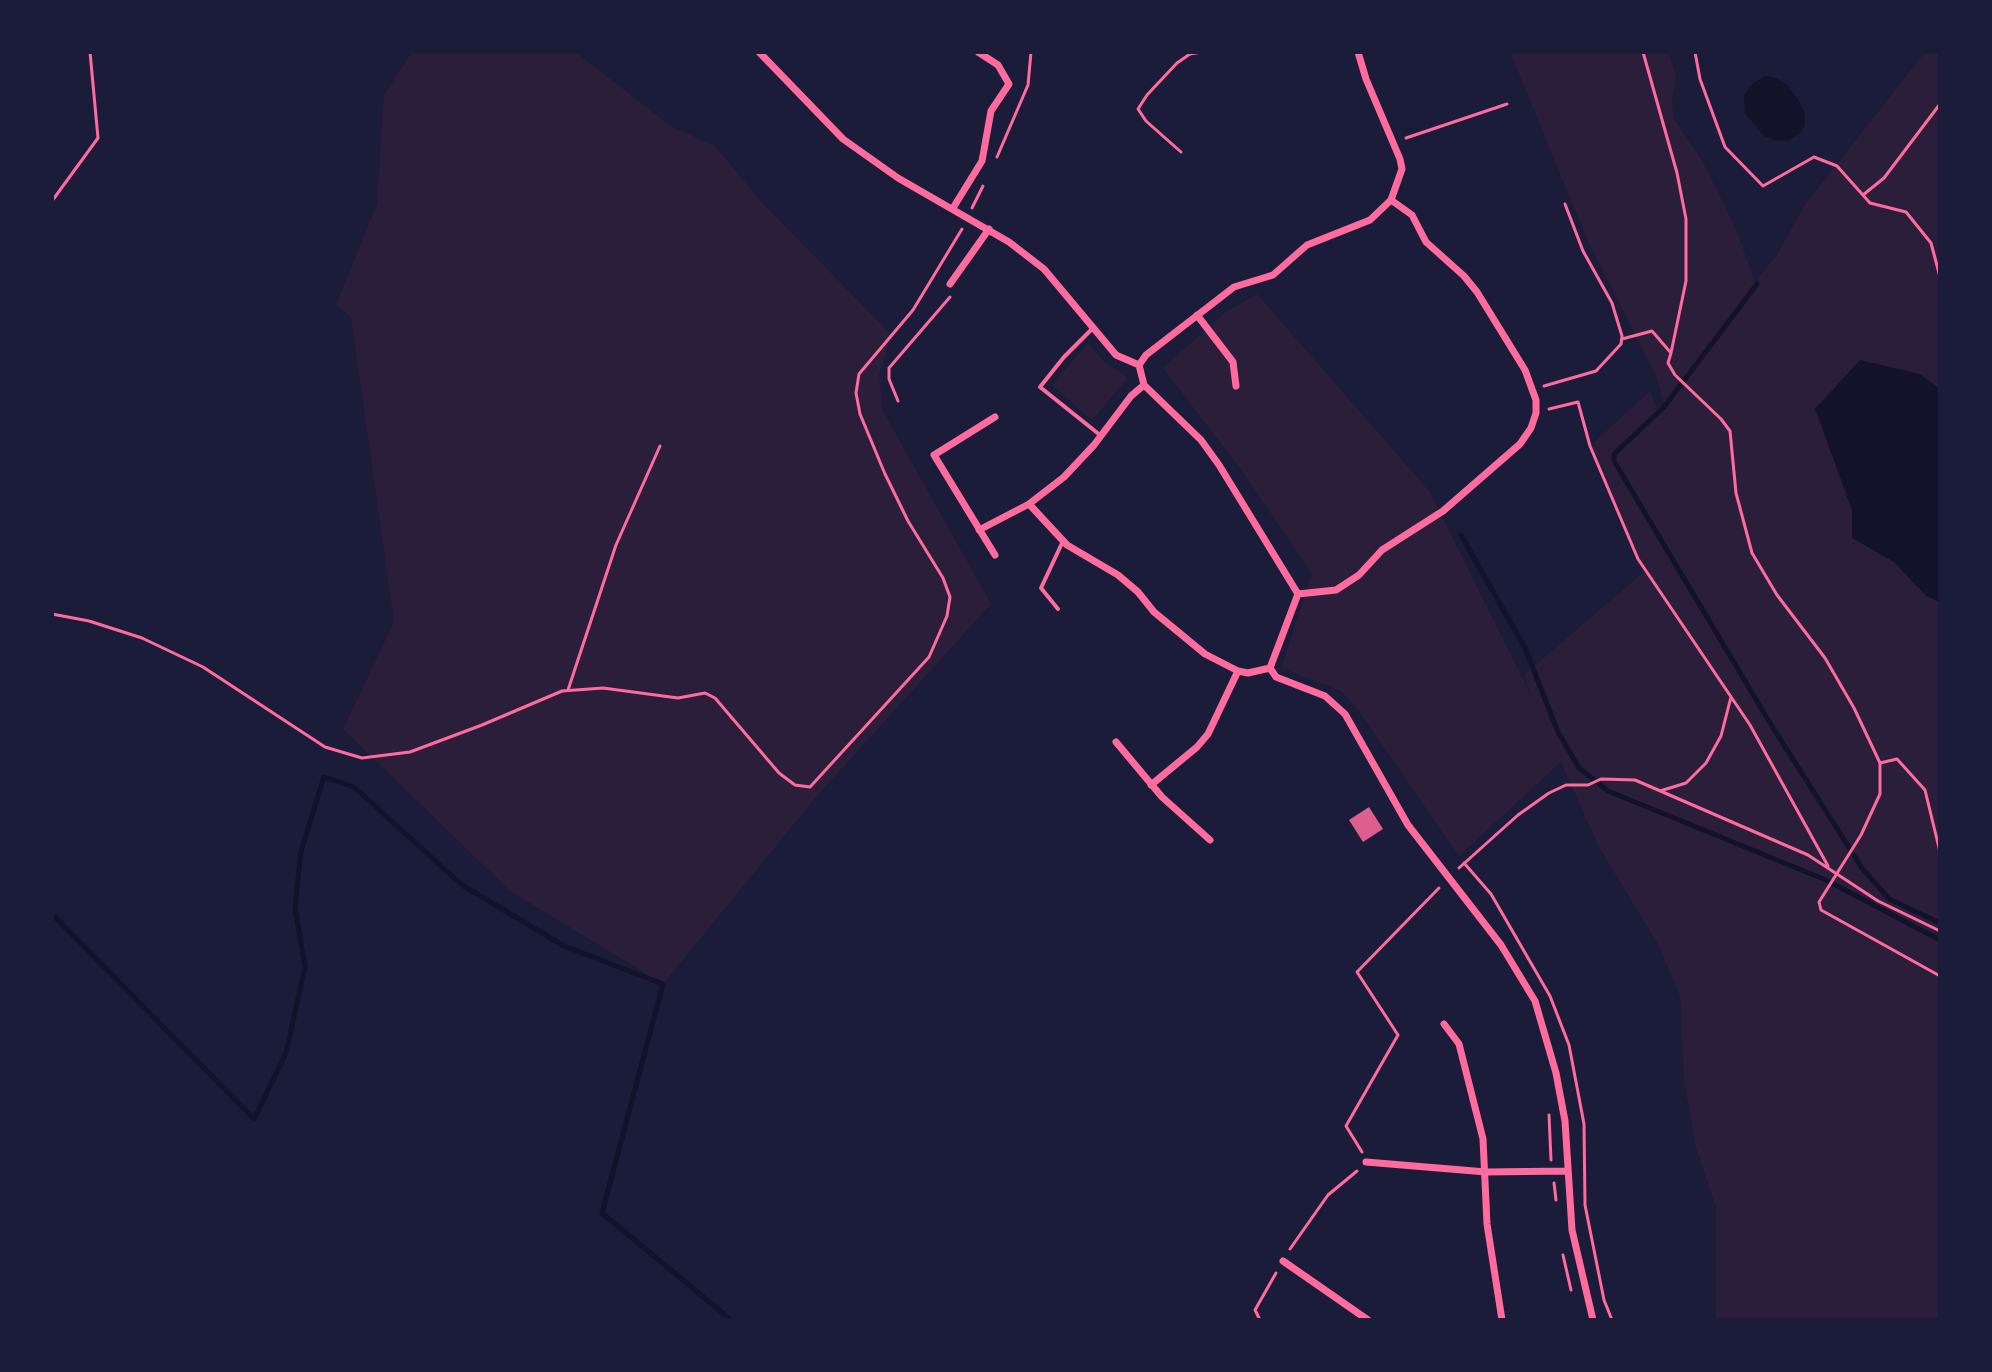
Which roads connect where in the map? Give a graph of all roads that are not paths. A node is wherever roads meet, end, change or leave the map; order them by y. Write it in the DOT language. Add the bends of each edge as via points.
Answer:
graph roads {
  1 [pos="759,52"];
  2 [pos="978,52"];
  3 [pos="1358,52"];
  4 [pos="1391,200"];
  5 [pos="953,208"];
  6 [pos="989,229"];
  7 [pos="950,284"];
  8 [pos="1197,315"];
  9 [pos="1094,328"];
  10 [pos="1139,365"];
  11 [pos="1144,385"];
  12 [pos="1236,386"];
  13 [pos="995,417"];
  14 [pos="1100,436"];
  15 [pos="1029,504"];
  16 [pos="979,530"];
  17 [pos="1063,541"];
  18 [pos="995,555"];
  19 [pos="1298,594"];
  20 [pos="1058,609"];
  21 [pos="1270,668"];
  22 [pos="1238,671"];
  23 [pos="1116,742"];
  24 [pos="1151,785"];
  25 [pos="1210,840"];
  26 [pos="1444,1024"];
  27 [pos="1366,1162"];
  28 [pos="1567,1171"];
  29 [pos="1486,1172"];
  30 [pos="1283,1261"];
  31 [pos="1368,1320"];
  32 [pos="1502,1320"];
  33 [pos="1593,1320"];
  1 -- 5 [label="street" via="843,139"];
  2 -- 5 [label="street" via="998,65 1009,84 991,111 982,161"];
  3 -- 4 [label="street" via="1402,169"];
  4 -- 8 [label="street" via="1370,220 1307,245 1273,275 1234,287"];
  4 -- 19 [label="street" via="1412,215 1426,242 1477,292 1521,362 1536,413 1520,444 1443,511 1382,550 1359,575 1336,590"];
  5 -- 6 [label="street"];
  6 -- 7 [label="street"];
  6 -- 9 [label="street" via="1044,269"];
  8 -- 10 [label="street"];
  8 -- 12 [label="street" via="1233,362"];
  9 -- 10 [label="street" via="1116,355"];
  9 -- 14 [label="lane" via="1040,387"];
  10 -- 11 [label="street"];
  11 -- 14 [label="street"];
  11 -- 19 [label="street" via="1201,440"];
  13 -- 16 [label="street" via="934,455"];
  14 -- 15 [label="street" via="1064,477"];
  15 -- 16 [label="street"];
  15 -- 17 [label="street"];
  16 -- 18 [label="street"];
  17 -- 20 [label="lane" via="1041,588"];
  17 -- 22 [label="street" via="1118,575 1205,654"];
  19 -- 21 [label="street"];
  21 -- 22 [label="street"];
  21 -- 28 [label="street" via="1276,677 1325,696 1345,714 1408,825 1501,945 1535,1001 1556,1073"];
  22 -- 24 [label="street" via="1208,734"];
  23 -- 24 [label="street"];
  24 -- 25 [label="street"];
  26 -- 29 [label="street" via="1459,1044"];
  27 -- 29 [label="street"];
  28 -- 29 [label="street"];
  28 -- 33 [label="street" via="1576,1256"];
  29 -- 32 [label="street" via="1487,1224"];
  30 -- 31 [label="street"];
}
